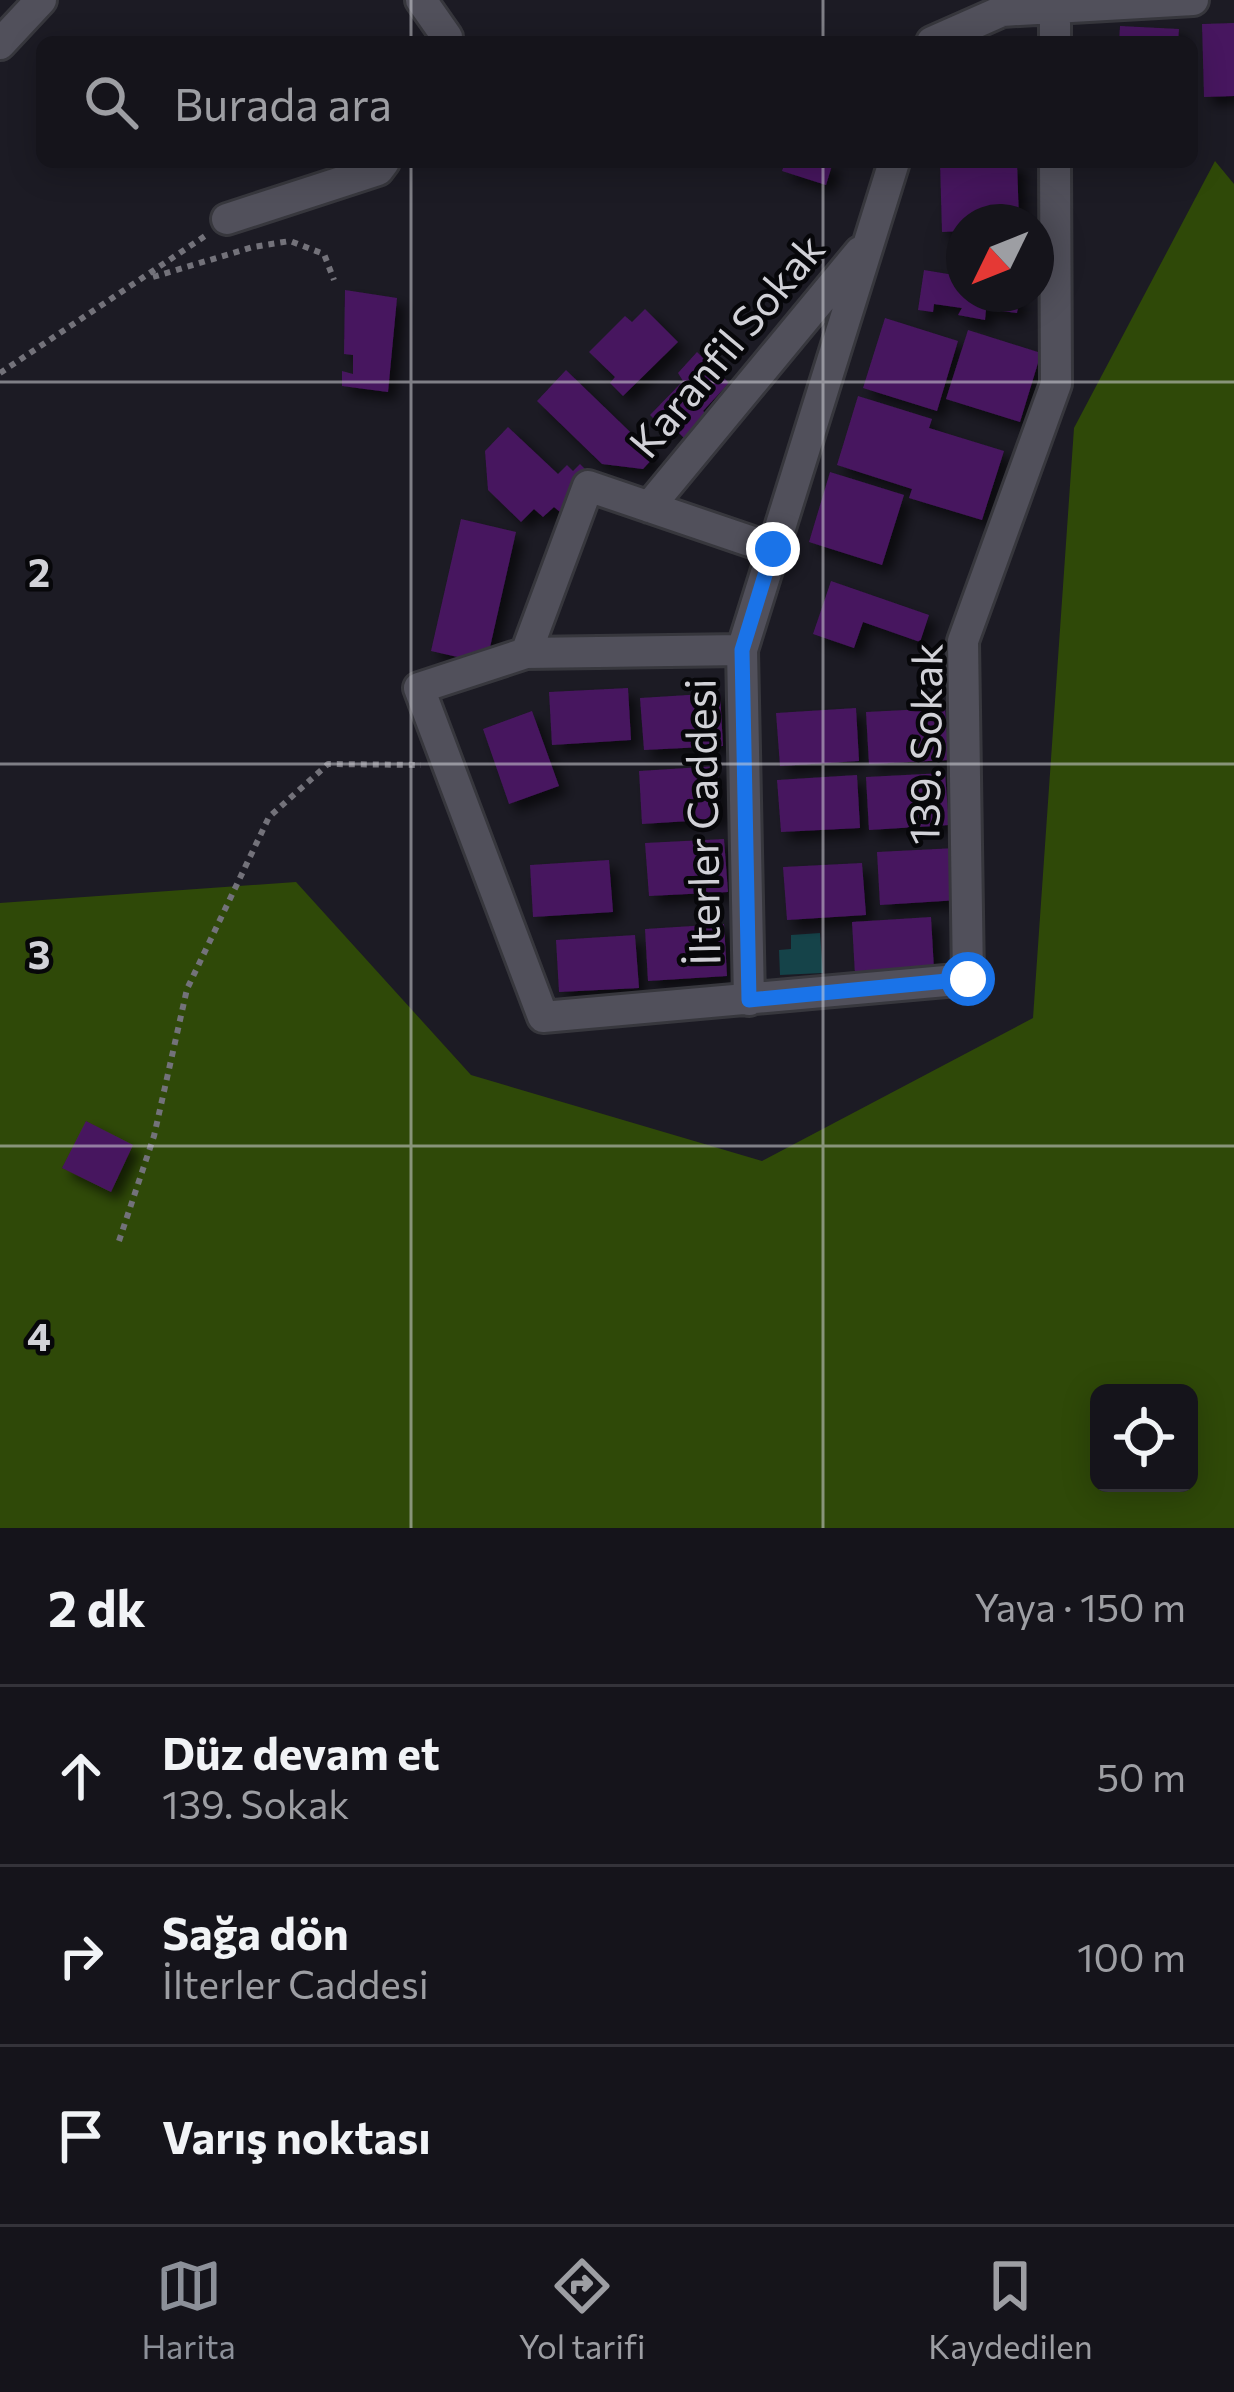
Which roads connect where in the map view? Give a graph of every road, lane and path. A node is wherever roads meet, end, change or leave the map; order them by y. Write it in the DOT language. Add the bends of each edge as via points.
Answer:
graph roads {
  1 [pos="41,0"];
  2 [pos="421,0"];
  3 [pos="1193,0"];
  4 [pos="1001,6"];
  5 [pos="1054,8"];
  6 [pos="446,36"];
  7 [pos="944,36"];
  8 [pos="1054,36"];
  9 [pos="0,44"];
  10 [pos="380,168"];
  11 [pos="892,168"];
  12 [pos="1055,168"];
  13 [pos="227,220"];
  14 [pos="870,239"];
  15 [pos="144,279"];
  16 [pos="334,280"];
  17 [pos="0,373"];
  18 [pos="650,506"];
  19 [pos="773,549"];
  20 [pos="742,650"];
  21 [pos="526,653"];
  22 [pos="448,765"];
  23 [pos="749,1000"];
  24 [pos="119,1240"];
  1 -- 9 [label="street"];
  2 -- 6 [label="street"];
  3 -- 5 [label="street"];
  4 -- 5 [label="street"];
  4 -- 7 [label="street"];
  5 -- 8 [label="street"];
  10 -- 13 [label="street"];
  11 -- 14 [label="street, İlterler Caddesi"];
  12 -- 23 [label="street, 139. Sokak" via="1055,384 963,641 968,979"];
  13 -- 15 [label="path"];
  14 -- 18 [label="street, Karanfil Sokak"];
  14 -- 19 [label="street, İlterler Caddesi"];
  15 -- 16 [label="path" via="290,241 324,254"];
  15 -- 17 [label="path"];
  18 -- 19 [label="street"];
  18 -- 21 [label="street" via="588,485"];
  19 -- 20 [label="street, İlterler Caddesi"];
  20 -- 21 [label="street"];
  20 -- 23 [label="street, İlterler Caddesi"];
  21 -- 22 [label="street" via="419,688"];
  22 -- 23 [label="street" via="543,1017"];
  22 -- 24 [label="path" via="328,764 269,817 187,988 154,1136"];
}
